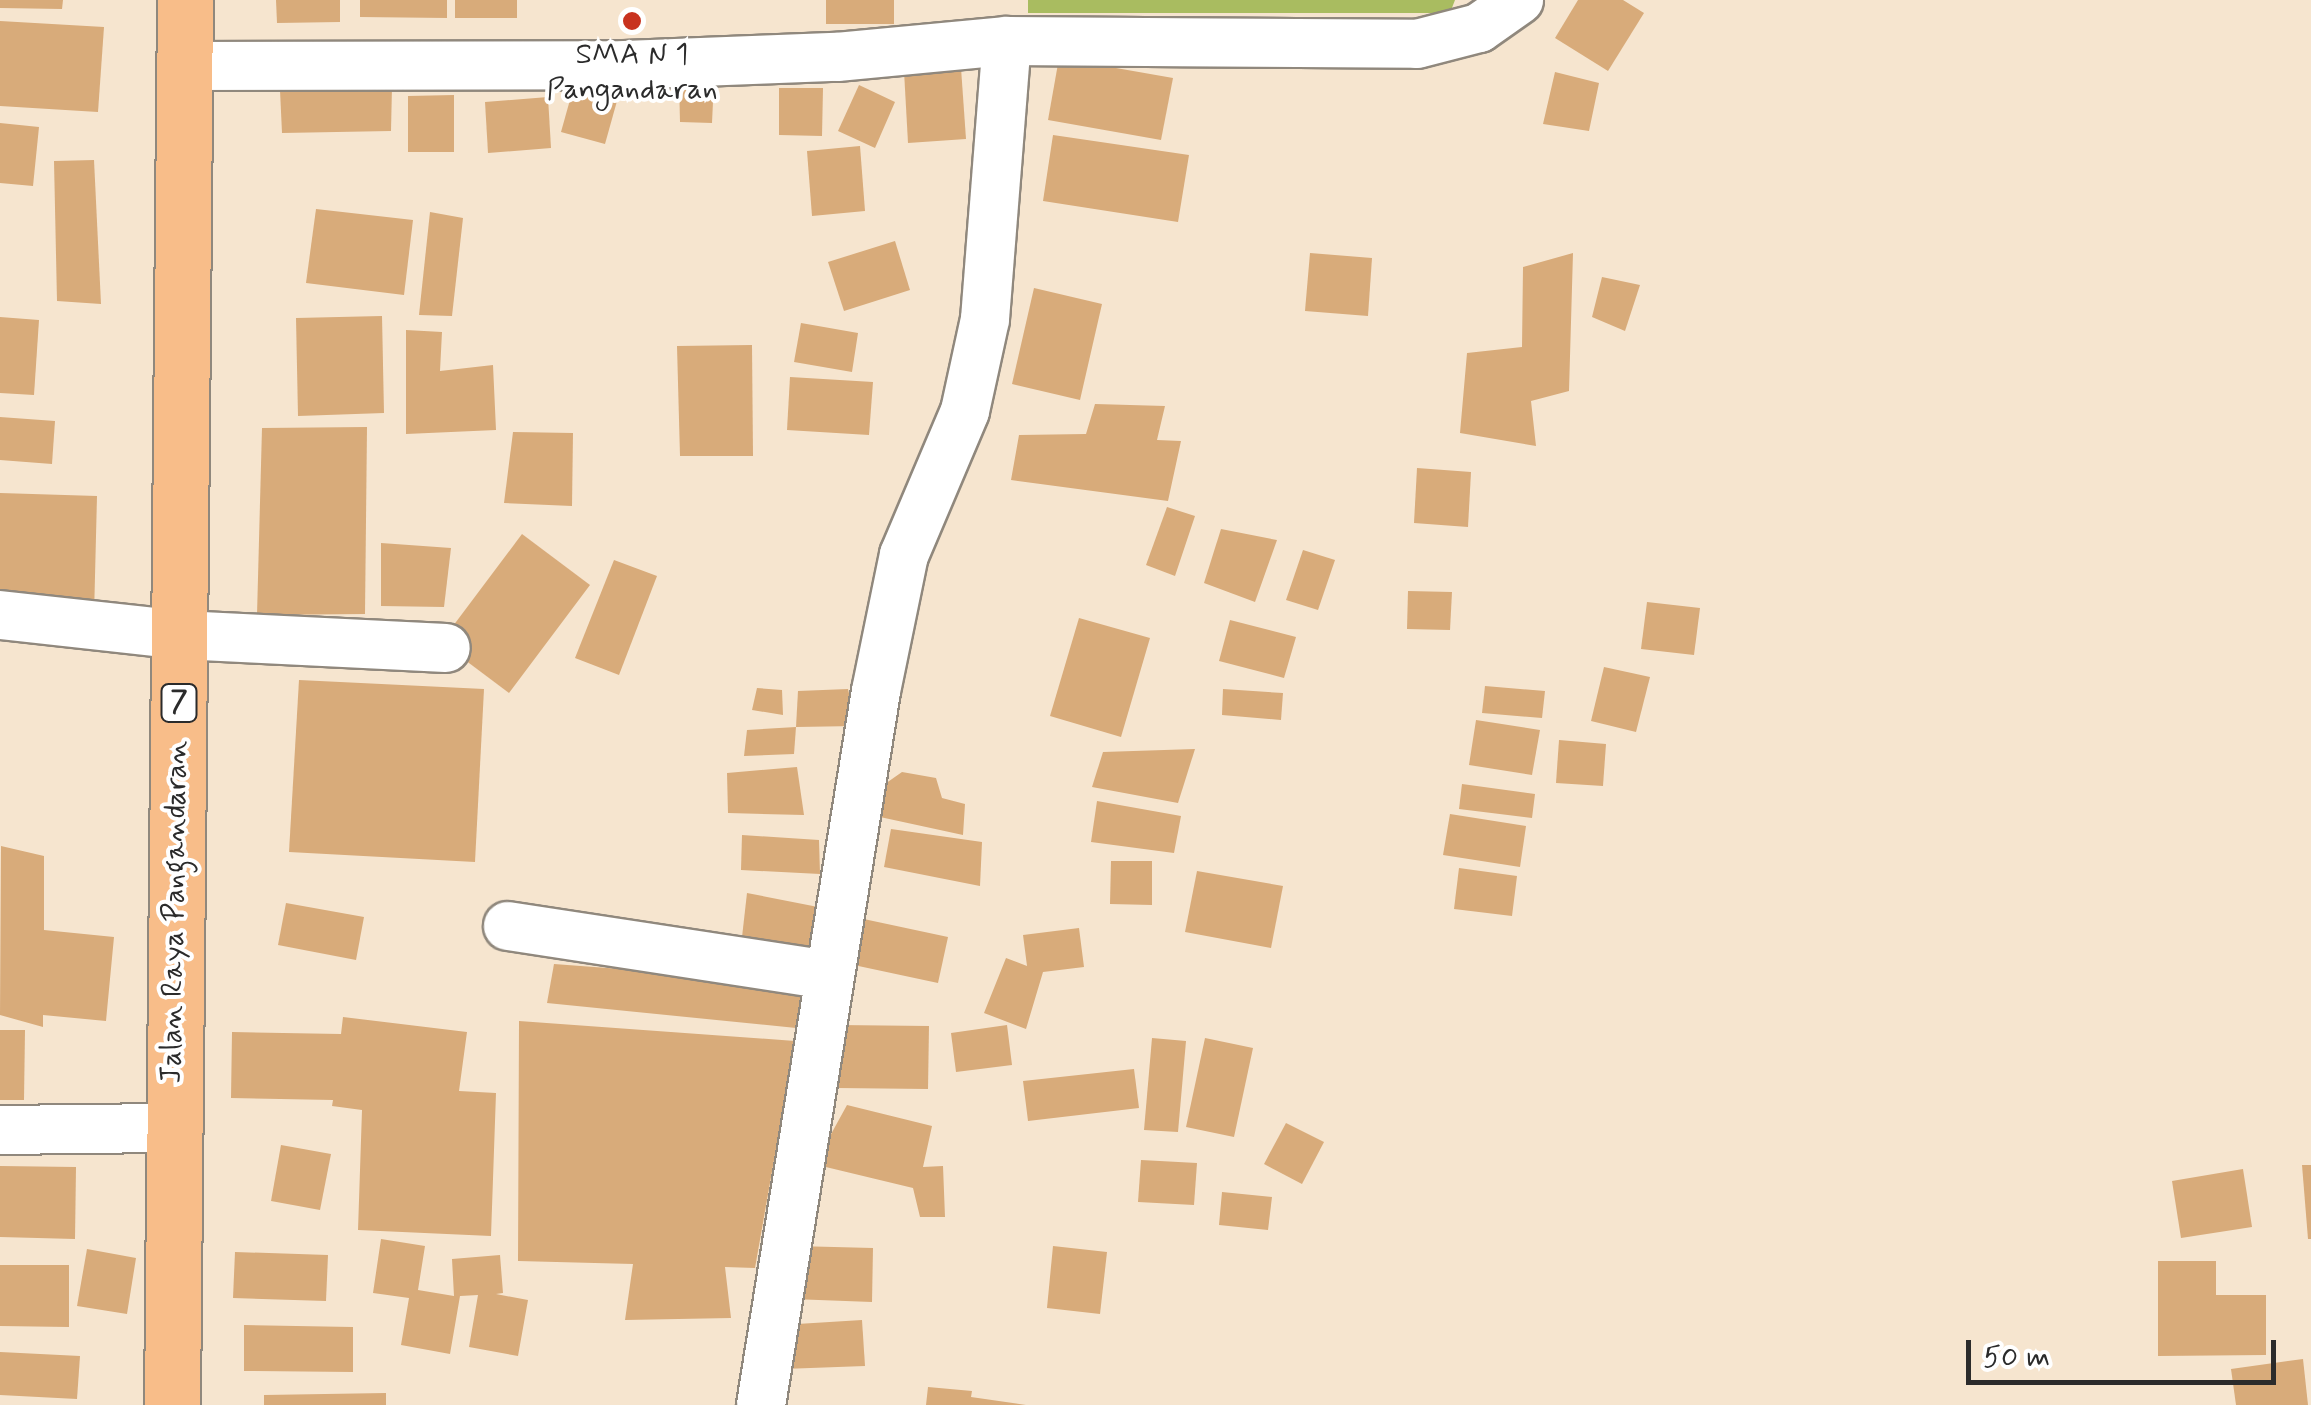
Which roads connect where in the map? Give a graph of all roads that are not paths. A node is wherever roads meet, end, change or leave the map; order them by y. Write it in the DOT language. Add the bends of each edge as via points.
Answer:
graph roads {
  1 [pos="185,0"];
  2 [pos="1519,0"];
  3 [pos="1007,41"];
  4 [pos="183,66"];
  5 [pos="0,616"];
  6 [pos="181,635"];
  7 [pos="446,648"];
  8 [pos="508,926"];
  9 [pos="829,974"];
  10 [pos="172,1128"];
  11 [pos="0,1130"];
  12 [pos="172,1405"];
  13 [pos="761,1405"];
  1 -- 4 [label="highway, Jalan Raya Pangandaran / 7"];
  2 -- 3 [label="street" via="1479,28 1416,44"];
  3 -- 4 [label="street" via="642,65"];
  3 -- 9 [label="street" via="985,319 965,411 904,556"];
  4 -- 6 [label="highway, Jalan Raya Pangandaran / 7"];
  5 -- 6 [label="street"];
  6 -- 7 [label="street"];
  6 -- 10 [label="highway, Jalan Raya Pangandaran / 7"];
  8 -- 9 [label="street"];
  9 -- 13 [label="street"];
  10 -- 11 [label="street"];
  10 -- 12 [label="highway, Jalan Raya Pangandaran / 7"];
}
